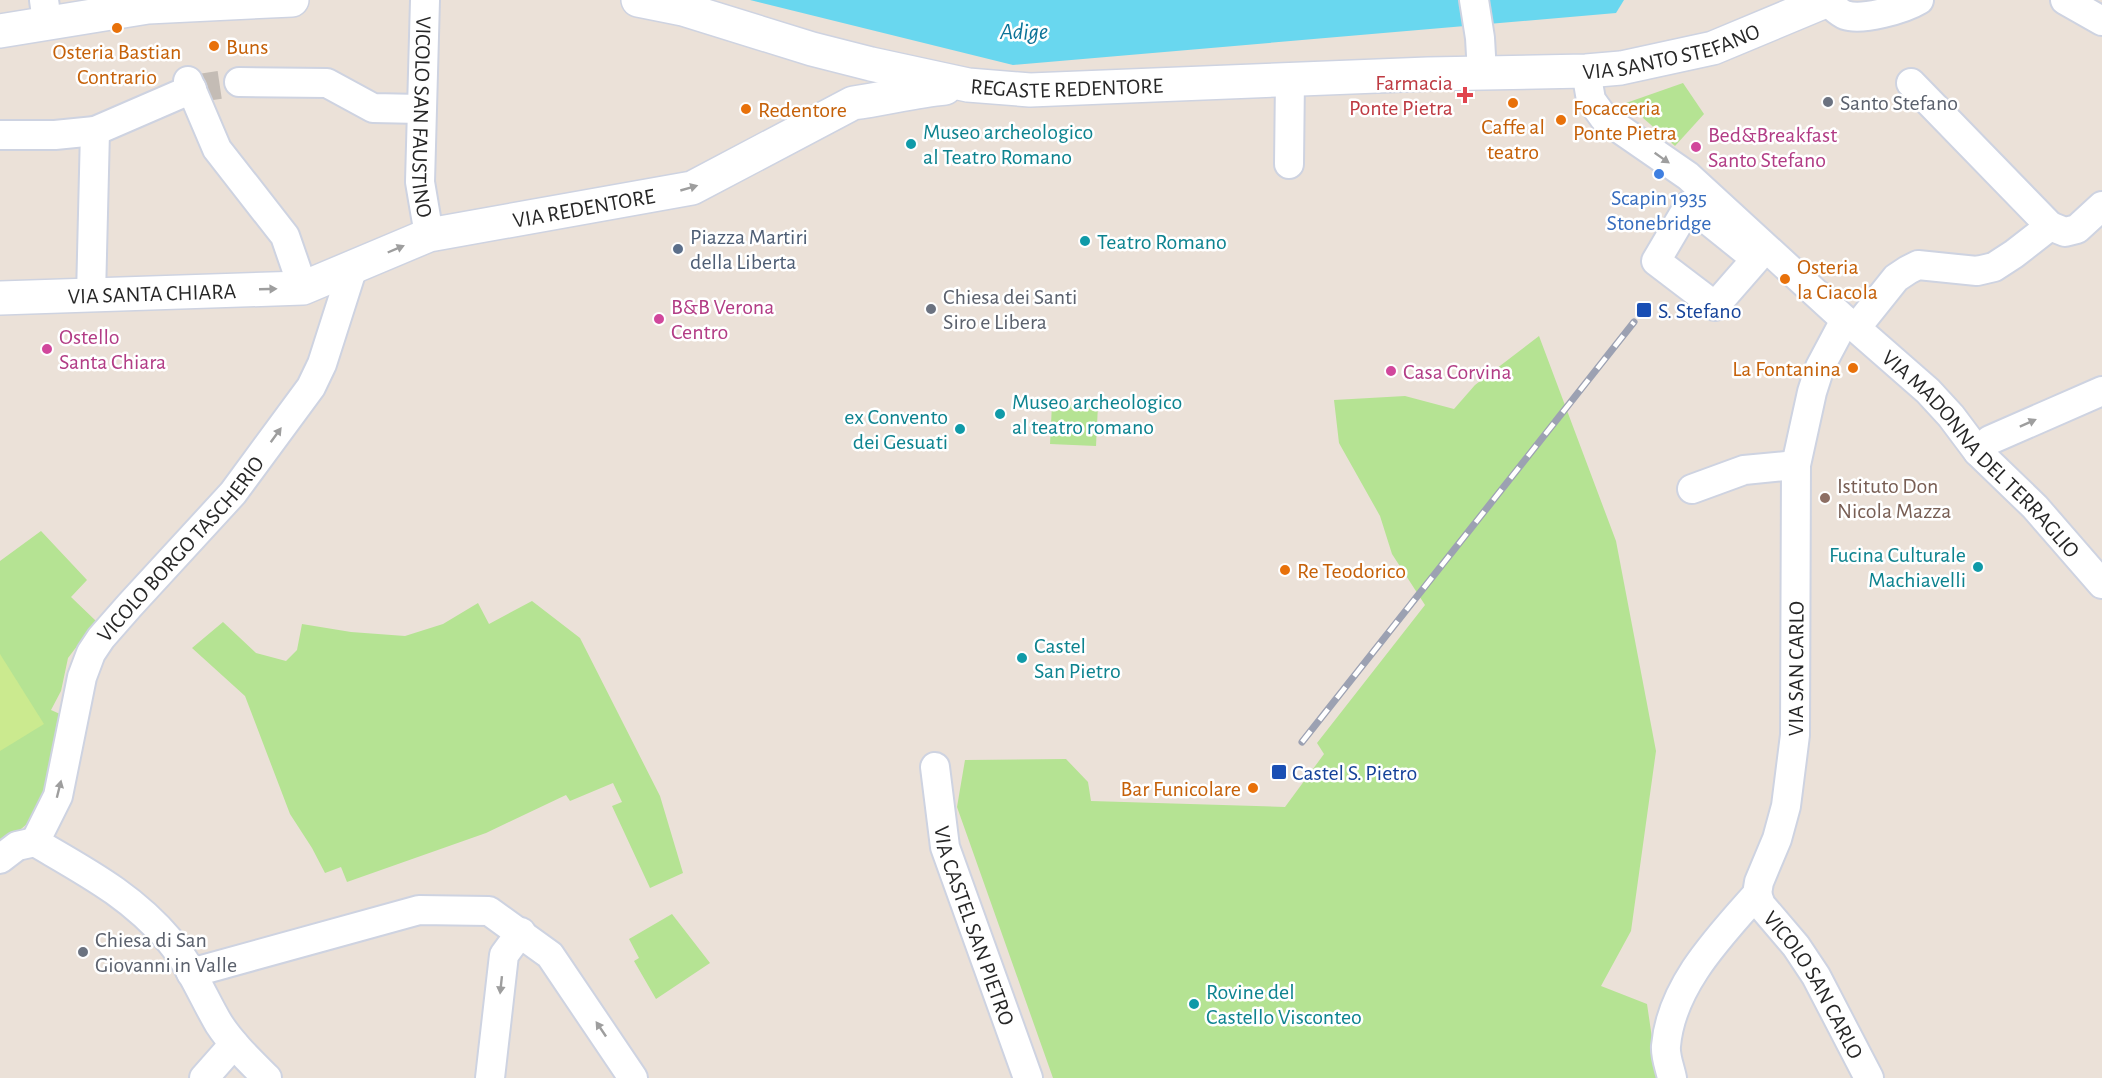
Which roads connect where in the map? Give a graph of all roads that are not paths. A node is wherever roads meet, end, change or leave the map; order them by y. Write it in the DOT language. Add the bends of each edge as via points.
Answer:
graph roads {
  1 [pos="292,0"];
  2 [pos="425,0"];
  3 [pos="638,0"];
  4 [pos="1474,0"];
  5 [pos="1919,0"];
  6 [pos="2065,0"];
  7 [pos="1827,1"];
  8 [pos="45,11"];
  9 [pos="2102,21"];
  10 [pos="0,31"];
  11 [pos="871,64"];
  12 [pos="1586,71"];
  13 [pos="1494,73"];
  14 [pos="1290,79"];
  15 [pos="239,82"];
  16 [pos="1911,83"];
  17 [pos="968,85"];
  18 [pos="854,103"];
  19 [pos="421,109"];
  20 [pos="95,131"];
  21 [pos="0,135"];
  22 [pos="1289,164"];
  23 [pos="2102,206"];
  24 [pos="2050,226"];
  25 [pos="429,235"];
  26 [pos="353,267"];
  27 [pos="303,288"];
  28 [pos="91,296"];
  29 [pos="0,298"];
  30 [pos="1851,324"];
  31 [pos="2102,391"];
  32 [pos="1978,452"];
  33 [pos="1796,465"];
  34 [pos="1692,489"];
  35 [pos="2099,574"];
  36 [pos="935,767"];
  37 [pos="35,842"];
  38 [pos="0,859"];
  39 [pos="1757,894"];
  40 [pos="521,933"];
  41 [pos="191,972"];
  42 [pos="227,1035"];
  43 [pos="204,1078"];
  44 [pos="267,1078"];
  45 [pos="490,1078"];
  46 [pos="633,1078"];
  47 [pos="1028,1078"];
  48 [pos="1672,1078"];
  49 [pos="1869,1078"];
  1 -- 8 [label="main road"];
  2 -- 19 [label="street, VICOLO SAN FAUSTINO"];
  3 -- 11 [label="main road, REGASTE REDENTORE" via="683,9"];
  4 -- 13 [label="street" via="1480,38"];
  5 -- 7 [label="street" via="1869,16 1846,15"];
  6 -- 9 [label="street"];
  7 -- 12 [label="main road, VIA SANTO STEFANO" via="1713,48 1621,68"];
  8 -- 10 [label="main road"];
  11 -- 17 [label="main road, REGASTE REDENTORE"];
  11 -- 18 [label="main road" via="865,86"];
  12 -- 13 [label="main road, VIA SANTO STEFANO"];
  12 -- 30 [label="street, VIA MADONNA DEL TERRAGLIO, one-way" via="1591,100 1604,118 1688,176"];
  13 -- 14 [label="main road, REGASTE REDENTORE"];
  14 -- 17 [label="main road, REGASTE REDENTORE" via="1030,90"];
  14 -- 22 [label="street"];
  15 -- 19 [label="street" via="327,83 373,108"];
  16 -- 24 [label="street"];
  17 -- 18 [label="main road, VIA REDENTORE"];
  25 -- 18 [label="main road, VIA REDENTORE, one-way" via="692,188"];
  19 -- 25 [label="street, VICOLO SAN FAUSTINO" via="420,182"];
  20 -- 21 [label="street"];
  20 -- 27 [label="street" via="190,85 217,149 285,236"];
  20 -- 28 [label="street"];
  23 -- 24 [label="street" via="2077,229 2065,232"];
  24 -- 30 [label="street, VIA SAN CARLO" via="1994,267 1977,271 1918,265 1896,278"];
  26 -- 25 [label="main road, VIA REDENTORE, one-way"];
  26 -- 27 [label="main road, VIA REDENTORE"];
  37 -- 26 [label="street, VICOLO BORGO TASCHERIO, one-way" via="58,796 82,677 91,653 233,493 311,387"];
  28 -- 27 [label="main road, VIA SANTA CHIARA, one-way"];
  28 -- 29 [label="main road, VIA SANTA CHIARA"];
  30 -- 32 [label="street, VIA MADONNA DEL TERRAGLIO" via="1928,391"];
  30 -- 33 [label="street, VIA SAN CARLO" via="1820,367"];
  32 -- 31 [label="street, one-way" via="1990,440"];
  32 -- 35 [label="street, VIA MADONNA DEL TERRAGLIO"];
  33 -- 34 [label="street" via="1744,470"];
  33 -- 39 [label="street, VIA SAN CARLO" via="1795,735 1786,806"];
  36 -- 47 [label="street, VIA CASTEL SAN PIETRO" via="945,847"];
  37 -- 38 [label="street" via="17,846"];
  37 -- 41 [label="street" via="114,888 171,942"];
  39 -- 48 [label="street, VIA SAN CARLO" via="1710,949 1687,984 1671,1020 1666,1048"];
  39 -- 49 [label="street, VICOLO SAN CARLO" via="1816,976"];
  40 -- 41 [label="street" via="489,911 419,910"];
  40 -- 45 [label="street, one-way" via="504,955"];
  46 -- 40 [label="street, one-way" via="550,955"];
  41 -- 42 [label="street"];
  42 -- 43 [label="street"];
  42 -- 44 [label="street"];
}
